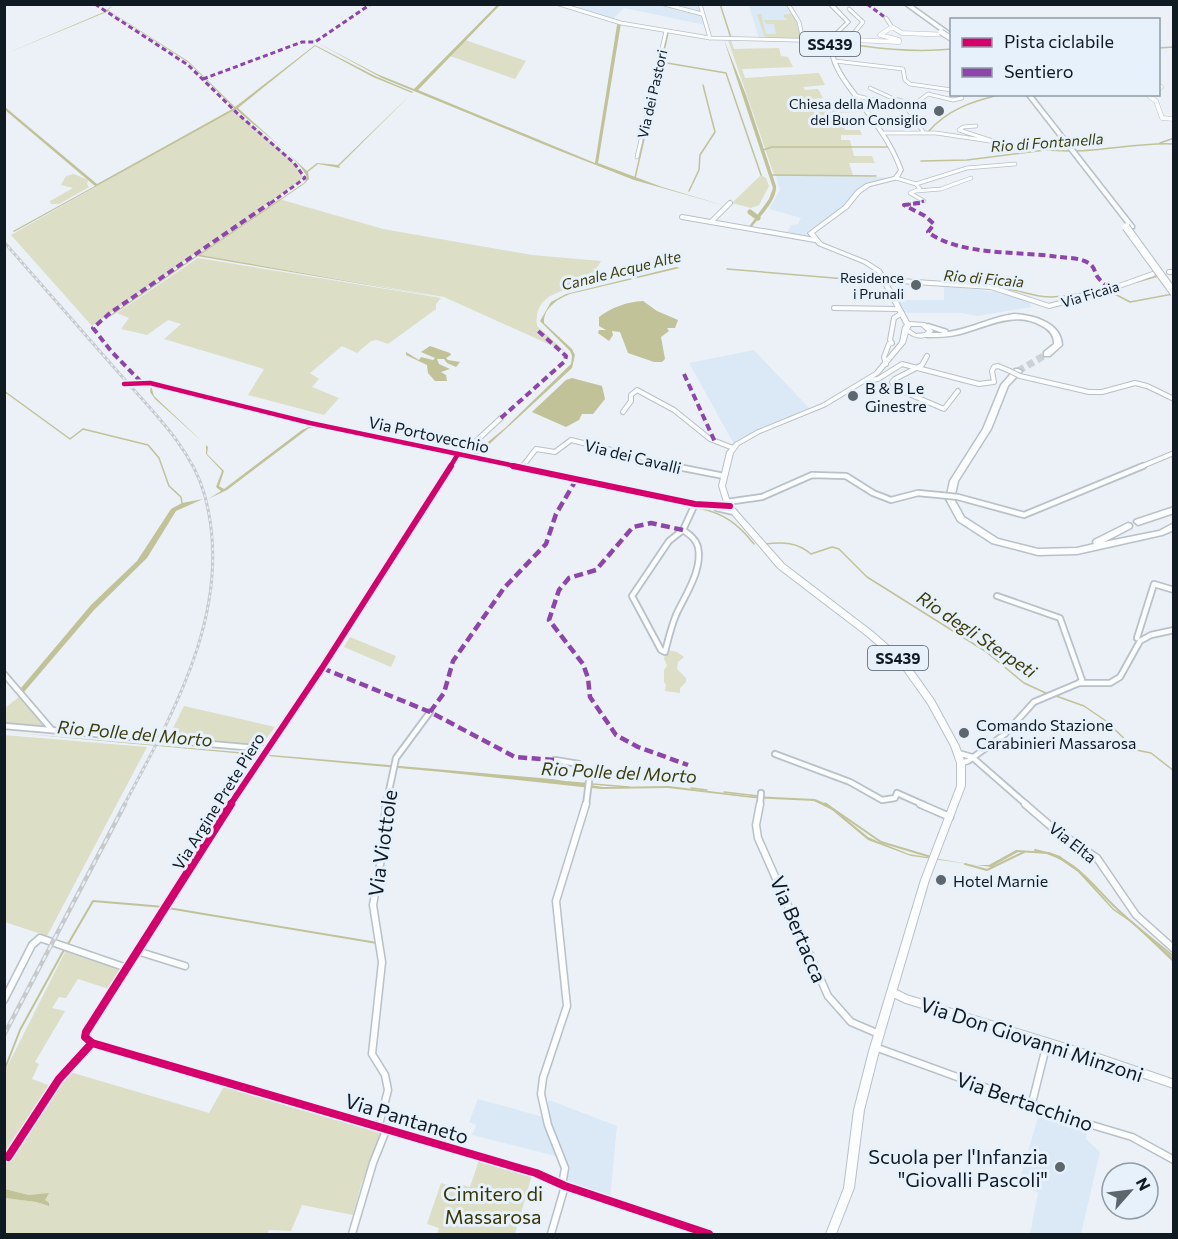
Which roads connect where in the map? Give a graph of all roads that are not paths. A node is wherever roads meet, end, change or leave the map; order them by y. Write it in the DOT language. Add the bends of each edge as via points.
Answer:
graph roads {
  1 [pos="559,4"];
  2 [pos="664,4"];
  3 [pos="699,4"];
  4 [pos="788,4"];
  5 [pos="830,4"];
  6 [pos="904,4"];
  7 [pos="849,9"];
  8 [pos="702,14"];
  9 [pos="886,18"];
  10 [pos="892,27"];
  11 [pos="666,31"];
  12 [pos="950,35"];
  13 [pos="950,36"];
  14 [pos="950,36"];
  15 [pos="710,38"];
  16 [pos="803,40"];
  17 [pos="831,40"];
  18 [pos="848,40"];
  19 [pos="835,61"];
  20 [pos="870,88"];
  21 [pos="950,90"];
  22 [pos="962,96"];
  23 [pos="1025,96"];
  24 [pos="1030,96"];
  25 [pos="1149,96"];
  26 [pos="860,100"];
  27 [pos="870,100"];
  28 [pos="907,102"];
  29 [pos="903,106"];
  30 [pos="926,109"];
  31 [pos="1173,119"];
  32 [pos="976,126"];
  33 [pos="883,133"];
  34 [pos="924,133"];
  35 [pos="637,157"];
  36 [pos="1015,164"];
  37 [pos="1090,175"];
  38 [pos="896,178"];
  39 [pos="971,178"];
  40 [pos="916,184"];
  41 [pos="916,191"];
  42 [pos="924,201"];
  43 [pos="730,203"];
  44 [pos="682,217"];
  45 [pos="711,222"];
  46 [pos="1129,227"];
  47 [pos="815,240"];
  48 [pos="1153,274"];
  49 [pos="885,280"];
  50 [pos="1173,284"];
  51 [pos="1106,291"];
  52 [pos="1173,293"];
  53 [pos="1112,296"];
  54 [pos="834,308"];
  55 [pos="901,312"];
  56 [pos="919,323"];
  57 [pos="908,327"];
  58 [pos="925,332"];
  59 [pos="892,343"];
  60 [pos="902,344"];
  61 [pos="1047,354"];
  62 [pos="927,356"];
  63 [pos="886,364"];
  64 [pos="917,367"];
  65 [pos="1016,372"];
  66 [pos="868,380"];
  67 [pos="124,384"];
  68 [pos="958,391"];
  69 [pos="1173,399"];
  70 [pos="623,412"];
  71 [pos="501,418"];
  72 [pos="733,448"];
  73 [pos="1173,453"];
  74 [pos="458,456"];
  75 [pos="521,468"];
  76 [pos="724,476"];
  77 [pos="695,504"];
  78 [pos="705,506"];
  79 [pos="732,509"];
  80 [pos="1171,512"];
  81 [pos="1138,522"];
  82 [pos="1128,526"];
  83 [pos="1173,526"];
  84 [pos="683,530"];
  85 [pos="1087,547"];
  86 [pos="1173,590"];
  87 [pos="997,596"];
  88 [pos="1173,630"];
  89 [pos="1137,638"];
  90 [pos="4,674"];
  91 [pos="1079,683"];
  92 [pos="430,712"];
  93 [pos="4,726"];
  94 [pos="52,730"];
  95 [pos="266,750"];
  96 [pos="958,753"];
  97 [pos="775,754"];
  98 [pos="972,757"];
  99 [pos="555,760"];
  100 [pos="961,763"];
  101 [pos="761,793"];
  102 [pos="950,817"];
  103 [pos="1173,949"];
  104 [pos="138,951"];
  105 [pos="185,966"];
  106 [pos="127,968"];
  107 [pos="892,992"];
  108 [pos="4,1000"];
  109 [pos="879,1034"];
  110 [pos="92,1043"];
  111 [pos="1047,1043"];
  112 [pos="875,1047"];
  113 [pos="1173,1084"];
  114 [pos="1032,1103"];
  115 [pos="383,1127"];
  116 [pos="8,1157"];
  117 [pos="1173,1160"];
  118 [pos="564,1185"];
  119 [pos="352,1234"];
  120 [pos="551,1234"];
  121 [pos="709,1234"];
  122 [pos="831,1234"];
  1 -- 11 [label="street" via="621,23"];
  2 -- 8 [label="street"];
  3 -- 8 [label="street"];
  4 -- 16 [label="street" via="799,22"];
  5 -- 17 [label="main road, SS439" via="848,22"];
  6 -- 12 [label="highway"];
  6 -- 13 [label="highway, bridge"];
  7 -- 18 [label="street" via="863,22"];
  8 -- 15 [label="street"];
  9 -- 10 [label="street"];
  10 -- 14 [label="street" via="902,33"];
  10 -- 18 [label="street" via="880,34 899,42"];
  11 -- 15 [label="street"];
  11 -- 35 [label="street, Via dei Pastori"];
  15 -- 16 [label="street"];
  16 -- 17 [label="street"];
  17 -- 18 [label="street"];
  17 -- 19 [label="main road, SS439"];
  19 -- 21 [label="street" via="903,69 910,84"];
  19 -- 26 [label="main road, SS439"];
  20 -- 28 [label="street"];
  22 -- 28 [label="street" via="953,100 928,94 918,104"];
  23 -- 37 [label="highway"];
  24 -- 37 [label="highway"];
  25 -- 31 [label="street" via="1162,118"];
  26 -- 27 [label="street"];
  26 -- 27 [label="street"];
  26 -- 33 [label="main road, SS439"];
  27 -- 29 [label="street"];
  28 -- 29 [label="street"];
  29 -- 30 [label="street"];
  29 -- 34 [label="street"];
  32 -- 34 [label="street" via="959,130 996,142"];
  33 -- 34 [label="street"];
  33 -- 38 [label="main road, SS439" via="900,164"];
  36 -- 40 [label="street" via="967,168"];
  37 -- 46 [label="highway"];
  38 -- 40 [label="street"];
  38 -- 47 [label="main road" via="868,185 858,192 846,207 812,231"];
  39 -- 41 [label="street" via="941,189"];
  40 -- 41 [label="street" via="920,189"];
  41 -- 42 [label="street" via="910,193"];
  43 -- 45 [label="street"];
  44 -- 45 [label="street"];
  45 -- 47 [label="street"];
  46 -- 50 [label="highway"];
  46 -- 52 [label="highway, bridge"];
  47 -- 49 [label="main road" via="872,265"];
  48 -- 51 [label="street, Via Ficaia"];
  49 -- 51 [label="street, Via Ficaia" via="994,288 1049,306"];
  49 -- 55 [label="main road"];
  51 -- 53 [label="street"];
  54 -- 55 [label="street"];
  55 -- 56 [label="main road"];
  55 -- 57 [label="main road"];
  55 -- 59 [label="street" via="894,318"];
  56 -- 57 [label="main road"];
  56 -- 58 [label="main road"];
  57 -- 58 [label="main road"];
  57 -- 60 [label="main road"];
  58 -- 60 [label="main road"];
  58 -- 61 [label="highway" via="954,333 1000,317 1032,319 1057,335 1058,345"];
  59 -- 60 [label="street"];
  59 -- 63 [label="street" via="886,349"];
  60 -- 63 [label="main road"];
  62 -- 64 [label="street"];
  63 -- 66 [label="main road"];
  64 -- 65 [label="street" via="979,384 994,382 994,367"];
  64 -- 66 [label="street" via="902,364 881,379"];
  64 -- 68 [label="street" via="897,376 892,382 895,388 944,409"];
  65 -- 69 [label="street" via="1092,392 1137,383"];
  65 -- 85 [label="highway" via="1005,385 987,429 954,481 952,503 971,527 1012,548 1059,553"];
  66 -- 72 [label="main road" via="824,405 744,439"];
  67 -- 74 [label="street, Via Portovecchio" via="150,383"];
  70 -- 72 [label="street" via="638,390 679,413 702,435"];
  71 -- 74 [label="street, Via Argine Prete Piero"];
  72 -- 76 [label="main road"];
  73 -- 79 [label="street, Via Portovecchio, bridge" via="1024,515 958,497 918,493 891,500 846,476 812,475"];
  74 -- 75 [label="street, Via Portovecchio"];
  74 -- 95 [label="street, Via Argine Prete Piero"];
  75 -- 76 [label="street, Via dei Cavalli" via="536,449 555,452 571,440"];
  75 -- 77 [label="street, Via Portovecchio"];
  76 -- 79 [label="main road" via="722,486"];
  77 -- 78 [label="street, Via Portovecchio"];
  77 -- 84 [label="street"];
  78 -- 79 [label="street, Via Portovecchio"];
  78 -- 79 [label="street"];
  79 -- 96 [label="main road, SS439" via="795,577 904,664 922,686"];
  80 -- 81 [label="highway"];
  82 -- 85 [label="highway"];
  83 -- 85 [label="highway"];
  84 -- 84 [label="street" via="669,541 632,596 665,652 676,614 693,579 699,552 693,536"];
  86 -- 89 [label="street" via="1154,584"];
  87 -- 91 [label="street" via="1060,618 1081,674"];
  88 -- 91 [label="street" via="1140,641 1120,678 1110,683"];
  90 -- 94 [label="street"];
  91 -- 98 [label="street" via="1034,702 1005,734"];
  92 -- 115 [label="street, Via Viottole" via="396,758 384,815 373,905 382,962 372,1054 375,1065 386,1076"];
  93 -- 94 [label="street"];
  94 -- 95 [label="street"];
  95 -- 104 [label="street, Via Argine Prete Piero"];
  96 -- 98 [label="street, Via Elta"];
  96 -- 100 [label="main road, SS439"];
  97 -- 102 [label="street" via="850,782 882,800 894,798 897,793"];
  98 -- 100 [label="street"];
  98 -- 103 [label="street, Via Elta" via="1054,829 1096,858 1136,915"];
  99 -- 118 [label="street" via="576,762 590,773 573,853 556,901 567,1006 541,1094 548,1125 563,1160"];
  100 -- 102 [label="main road, SS439" via="962,783"];
  101 -- 109 [label="street, Via Bertacca" via="754,826 758,841 828,996 851,1022"];
  102 -- 107 [label="main road, SS439" via="933,858"];
  104 -- 105 [label="street"];
  104 -- 106 [label="street, Via Argine Prete Piero"];
  106 -- 108 [label="street" via="40,938 32,945"];
  106 -- 110 [label="street, Via Argine Prete Piero" via="86,1032 85,1038"];
  107 -- 109 [label="main road, SS439"];
  107 -- 111 [label="street, Via Don Giovanni Minzoni"];
  109 -- 112 [label="main road, SS439"];
  110 -- 115 [label="street, Via Pantaneto"];
  110 -- 116 [label="street" via="59,1078"];
  111 -- 113 [label="street, Via Don Giovanni Minzoni"];
  111 -- 114 [label="street"];
  112 -- 114 [label="street, Via Bertacchino"];
  112 -- 122 [label="main road, SS439" via="859,1110 849,1188"];
  114 -- 117 [label="street, Via Bertacchino" via="1126,1135"];
  115 -- 118 [label="street, Via Pantaneto"];
  115 -- 119 [label="street, Via Viottole"];
  118 -- 120 [label="street"];
  118 -- 121 [label="street, Via Pantaneto"];
}
